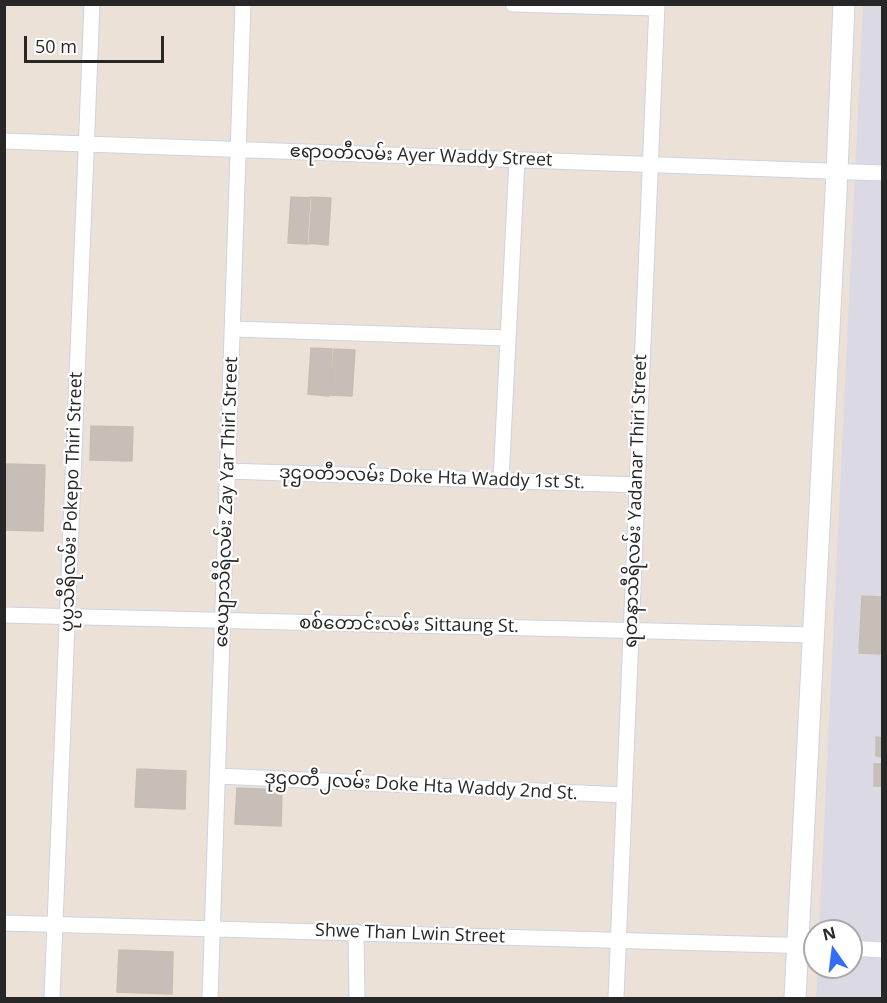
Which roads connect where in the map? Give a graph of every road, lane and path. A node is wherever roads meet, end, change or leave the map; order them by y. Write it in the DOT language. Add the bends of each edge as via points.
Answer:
graph roads {
  1 [pos="92,4"];
  2 [pos="243,4"];
  3 [pos="513,4"];
  4 [pos="844,4"];
  5 [pos="657,6"];
  6 [pos="4,141"];
  7 [pos="86,144"];
  8 [pos="238,150"];
  9 [pos="517,160"];
  10 [pos="650,165"];
  11 [pos="837,172"];
  12 [pos="882,173"];
  13 [pos="232,329"];
  14 [pos="508,338"];
  15 [pos="228,471"];
  16 [pos="501,480"];
  17 [pos="637,485"];
  18 [pos="4,615"];
  19 [pos="67,617"];
  20 [pos="223,621"];
  21 [pos="631,631"];
  22 [pos="814,635"];
  23 [pos="218,776"];
  24 [pos="624,795"];
  25 [pos="808,919"];
  26 [pos="4,924"];
  27 [pos="55,925"];
  28 [pos="213,929"];
  29 [pos="356,932"];
  30 [pos="618,940"];
  31 [pos="803,945"];
  32 [pos="863,949"];
  33 [pos="882,950"];
  34 [pos="803,963"];
  35 [pos="52,999"];
  36 [pos="210,999"];
  37 [pos="357,999"];
  38 [pos="616,999"];
  39 [pos="795,999"];
  1 -- 7 [label="street, ပုပ္ပသီရိလမ်း Pokepo Thiri Street"];
  2 -- 8 [label="street, ဇေယျာသီရိလမ်း Zay Yar Thiri Street"];
  3 -- 5 [label="street"];
  4 -- 11 [label="street"];
  5 -- 10 [label="street, ရတနာသီရိလမ်း Yadanar Thiri Street"];
  6 -- 7 [label="street, ဧရာဝတီလမ်း Ayer Waddy Street"];
  7 -- 8 [label="street, ဧရာဝတီလမ်း Ayer Waddy Street"];
  7 -- 19 [label="street, ပုပ္ပသီရိလမ်း Pokepo Thiri Street"];
  8 -- 9 [label="street, ဧရာဝတီလမ်း Ayer Waddy Street"];
  8 -- 13 [label="street, ဇေယျာသီရိလမ်း Zay Yar Thiri Street"];
  9 -- 10 [label="street, ဧရာဝတီလမ်း Ayer Waddy Street"];
  9 -- 14 [label="street"];
  10 -- 11 [label="street, ဧရာဝတီလမ်း Ayer Waddy Street"];
  10 -- 17 [label="street, ရတနာသီရိလမ်း Yadanar Thiri Street"];
  11 -- 12 [label="street, ဧရာဝတီလမ်း Ayer Waddy Street"];
  11 -- 22 [label="street"];
  13 -- 14 [label="street"];
  13 -- 15 [label="street, ဇေယျာသီရိလမ်း Zay Yar Thiri Street"];
  14 -- 16 [label="street"];
  15 -- 16 [label="street, ဒုဌဝတီ၁လမ်း Doke Hta Waddy 1st St."];
  15 -- 20 [label="street, ဇေယျာသီရိလမ်း Zay Yar Thiri Street"];
  16 -- 17 [label="street, ဒုဌဝတီ၁လမ်း Doke Hta Waddy 1st St."];
  17 -- 21 [label="street, ရတနာသီရိလမ်း Yadanar Thiri Street"];
  18 -- 19 [label="street, စစ်တောင်းလမ်း Sittaung St."];
  19 -- 20 [label="street, စစ်တောင်းလမ်း Sittaung St."];
  19 -- 27 [label="street, ပုပ္ပသီရိလမ်း Pokepo Thiri Street"];
  20 -- 21 [label="street, စစ်တောင်းလမ်း Sittaung St."];
  20 -- 23 [label="street, ဇေယျာသီရိလမ်း Zay Yar Thiri Street"];
  21 -- 22 [label="street, စစ်တောင်းလမ်း Sittaung St."];
  21 -- 24 [label="street, ရတနာသီရိလမ်း Yadanar Thiri Street"];
  22 -- 25 [label="street"];
  23 -- 24 [label="street, ဒုဌဝတီ၂လမ်း Doke Hta Waddy 2nd St."];
  23 -- 28 [label="street, ဇေယျာသီရိလမ်း Zay Yar Thiri Street"];
  24 -- 30 [label="street, ရတနာသီရိလမ်း Yadanar Thiri Street"];
  26 -- 27 [label="street, Shwe Than Lwin Street"];
  27 -- 28 [label="street, Shwe Than Lwin Street"];
  27 -- 35 [label="street, ပုပ္ပသီရိလမ်း Pokepo Thiri Street"];
  28 -- 29 [label="street, Shwe Than Lwin Street"];
  28 -- 36 [label="street, ဇေယျာသီရိလမ်း Zay Yar Thiri Street"];
  29 -- 30 [label="street, Shwe Than Lwin Street"];
  29 -- 37 [label="street"];
  30 -- 31 [label="street, Shwe Than Lwin Street"];
  30 -- 38 [label="street, ရတနာသီရိလမ်း Yadanar Thiri Street"];
  32 -- 33 [label="street"];
  34 -- 39 [label="street"];
}
